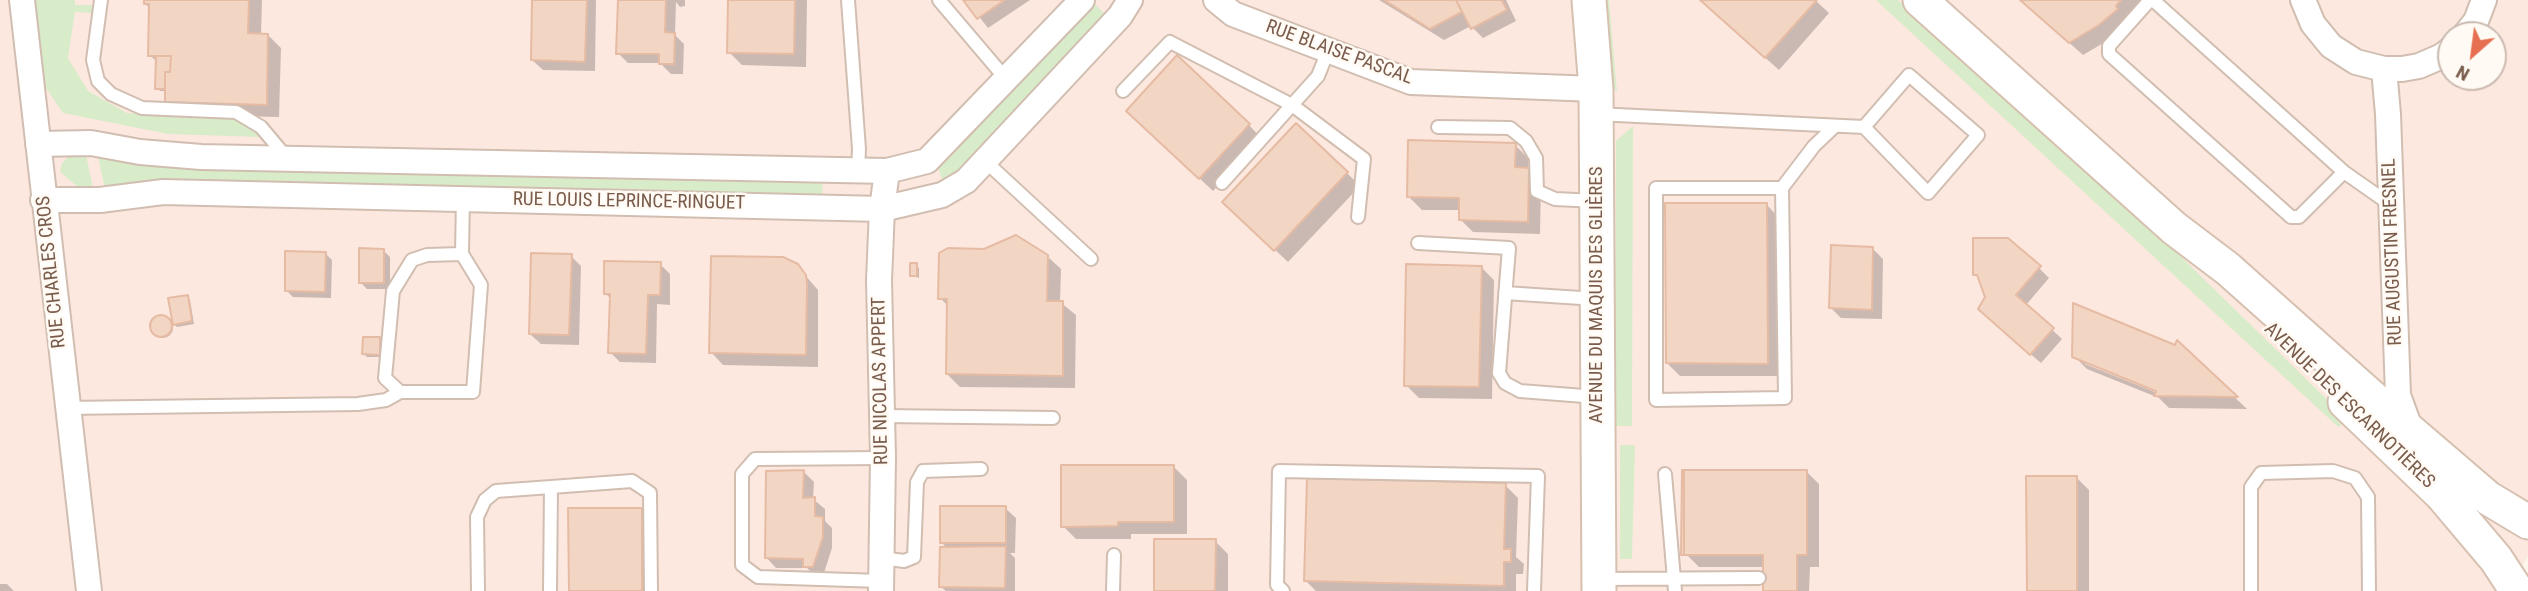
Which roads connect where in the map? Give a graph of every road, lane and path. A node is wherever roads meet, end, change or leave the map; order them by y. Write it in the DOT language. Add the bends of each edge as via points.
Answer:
graph roads {
  1 [pos="22,0"];
  2 [pos="101,0"];
  3 [pos="848,0"];
  4 [pos="939,0"];
  5 [pos="1082,0"];
  6 [pos="1130,0"];
  7 [pos="1216,0"];
  8 [pos="1590,0"];
  9 [pos="1920,0"];
  10 [pos="2152,0"];
  11 [pos="2303,0"];
  12 [pos="2484,0"];
  13 [pos="2476,21"];
  14 [pos="1328,51"];
  15 [pos="2437,58"];
  16 [pos="2384,69"];
  17 [pos="1006,79"];
  18 [pos="1124,91"];
  19 [pos="1596,101"];
  20 [pos="1292,105"];
  21 [pos="1835,126"];
  22 [pos="1438,127"];
  23 [pos="1864,127"];
  24 [pos="38,144"];
  25 [pos="287,158"];
  26 [pos="985,160"];
  27 [pos="858,171"];
  28 [pos="887,171"];
  29 [pos="2344,172"];
  30 [pos="1222,183"];
  31 [pos="1782,188"];
  32 [pos="463,197"];
  33 [pos="43,200"];
  34 [pos="1596,201"];
  35 [pos="2391,205"];
  36 [pos="882,209"];
  37 [pos="1358,217"];
  38 [pos="2174,228"];
  39 [pos="1418,243"];
  40 [pos="462,254"];
  41 [pos="1091,259"];
  42 [pos="1506,293"];
  43 [pos="1597,299"];
  44 [pos="400,392"];
  45 [pos="1598,397"];
  46 [pos="67,404"];
  47 [pos="882,416"];
  48 [pos="1053,418"];
  49 [pos="2411,432"];
  50 [pos="883,458"];
  51 [pos="981,469"];
  52 [pos="1665,474"];
  53 [pos="551,487"];
  54 [pos="2528,522"];
  55 [pos="1114,555"];
  56 [pos="882,577"];
  57 [pos="1759,578"];
  58 [pos="1675,584"];
  59 [pos="1599,585"];
  60 [pos="89,591"];
  61 [pos="478,591"];
  62 [pos="551,591"];
  63 [pos="651,591"];
  64 [pos="1113,591"];
  65 [pos="1283,591"];
  66 [pos="1534,591"];
  67 [pos="2251,591"];
  68 [pos="2369,591"];
  69 [pos="2517,591"];
  1 -- 24 [label="street, RUE CHARLES CROS"];
  2 -- 25 [label="lane" via="93,60 98,81 111,94 142,108 236,111 261,127"];
  3 -- 27 [label="lane"];
  4 -- 17 [label="lane"];
  5 -- 17 [label="street, RUE LOUIS LEPRINCE-RINGUET"];
  6 -- 26 [label="street, RUE LOUIS LEPRINCE-RINGUET" via="1121,16"];
  7 -- 14 [label="street, RUE BLAISE PASCAL" via="1233,14"];
  8 -- 19 [label="main road, AVENUE DU MAQUIS DES GLIÈRES"];
  9 -- 38 [label="main road, AVENUE DES ESCARNOTIÈRES"];
  10 -- 29 [label="lane"];
  10 -- 29 [label="lane" via="2109,46 2109,54 2291,217 2299,217"];
  11 -- 16 [label="street" via="2331,46 2356,62"];
  12 -- 13 [label="street"];
  14 -- 19 [label="street, RUE BLAISE PASCAL" via="1411,82"];
  14 -- 20 [label="lane" via="1318,76"];
  15 -- 16 [label="street" via="2419,66"];
  16 -- 35 [label="street, RUE AUGUSTIN FRESNEL"];
  17 -- 28 [label="street, RUE LOUIS LEPRINCE-RINGUET" via="927,161"];
  18 -- 20 [label="lane" via="1170,41"];
  19 -- 21 [label="lane"];
  19 -- 34 [label="main road, AVENUE DU MAQUIS DES GLIÈRES"];
  20 -- 30 [label="lane"];
  20 -- 37 [label="lane" via="1364,159"];
  21 -- 23 [label="lane"];
  21 -- 31 [label="lane"];
  22 -- 34 [label="lane" via="1510,128 1527,141 1536,158 1538,191 1555,199"];
  23 -- 23 [label="lane" via="1909,75 1978,135 1928,193"];
  24 -- 25 [label="street, RUE LOUIS LEPRINCE-RINGUET" via="91,143 201,157"];
  24 -- 33 [label="street, RUE CHARLES CROS"];
  25 -- 27 [label="street, RUE LOUIS LEPRINCE-RINGUET"];
  26 -- 36 [label="street, RUE LOUIS LEPRINCE-RINGUET" via="966,181 942,195"];
  26 -- 41 [label="lane"];
  27 -- 28 [label="street, RUE LOUIS LEPRINCE-RINGUET"];
  28 -- 36 [label="street, RUE NICOLAS APPERT"];
  29 -- 35 [label="lane"];
  31 -- 31 [label="lane" via="1656,188 1656,400 1785,398"];
  32 -- 33 [label="street, RUE LOUIS LEPRINCE-RINGUET" via="163,192 100,200"];
  32 -- 36 [label="street, RUE LOUIS LEPRINCE-RINGUET"];
  32 -- 40 [label="lane"];
  33 -- 46 [label="street, RUE CHARLES CROS"];
  34 -- 43 [label="main road, AVENUE DU MAQUIS DES GLIÈRES"];
  35 -- 49 [label="street, RUE AUGUSTIN FRESNEL" via="2398,395"];
  36 -- 47 [label="street, RUE NICOLAS APPERT"];
  38 -- 49 [label="main road, AVENUE DES ESCARNOTIÈRES" via="2228,269"];
  38 -- 69 [label="main road, AVENUE DES ESCARNOTIÈRES" via="2232,296 2442,495"];
  39 -- 42 [label="lane" via="1509,248"];
  40 -- 44 [label="lane" via="412,260 394,291 386,378"];
  40 -- 44 [label="lane" via="481,285 473,393"];
  42 -- 43 [label="lane"];
  42 -- 45 [label="lane" via="1499,373 1505,383 1520,391"];
  43 -- 45 [label="main road, AVENUE DU MAQUIS DES GLIÈRES"];
  44 -- 46 [label="lane" via="386,400 358,404"];
  45 -- 59 [label="main road, AVENUE DU MAQUIS DES GLIÈRES"];
  46 -- 60 [label="street, RUE CHARLES CROS"];
  47 -- 48 [label="lane"];
  47 -- 50 [label="street, RUE NICOLAS APPERT"];
  49 -- 54 [label="main road, AVENUE DES ESCARNOTIÈRES" via="2487,498"];
  50 -- 56 [label="street, RUE NICOLAS APPERT"];
  50 -- 56 [label="lane" via="755,459 742,474 743,565 758,577"];
  51 -- 56 [label="lane" via="923,471 917,482 914,557"];
  52 -- 58 [label="lane"];
  53 -- 61 [label="lane" via="496,491 485,500 477,517"];
  53 -- 62 [label="lane"];
  53 -- 63 [label="lane" via="632,481 650,493"];
  55 -- 64 [label="lane"];
  57 -- 58 [label="lane"];
  58 -- 59 [label="lane"];
  65 -- 66 [label="lane" via="1277,585 1279,471 1538,476"];
  67 -- 68 [label="lane" via="2251,487 2261,473 2333,471 2355,478 2368,497"];
}
